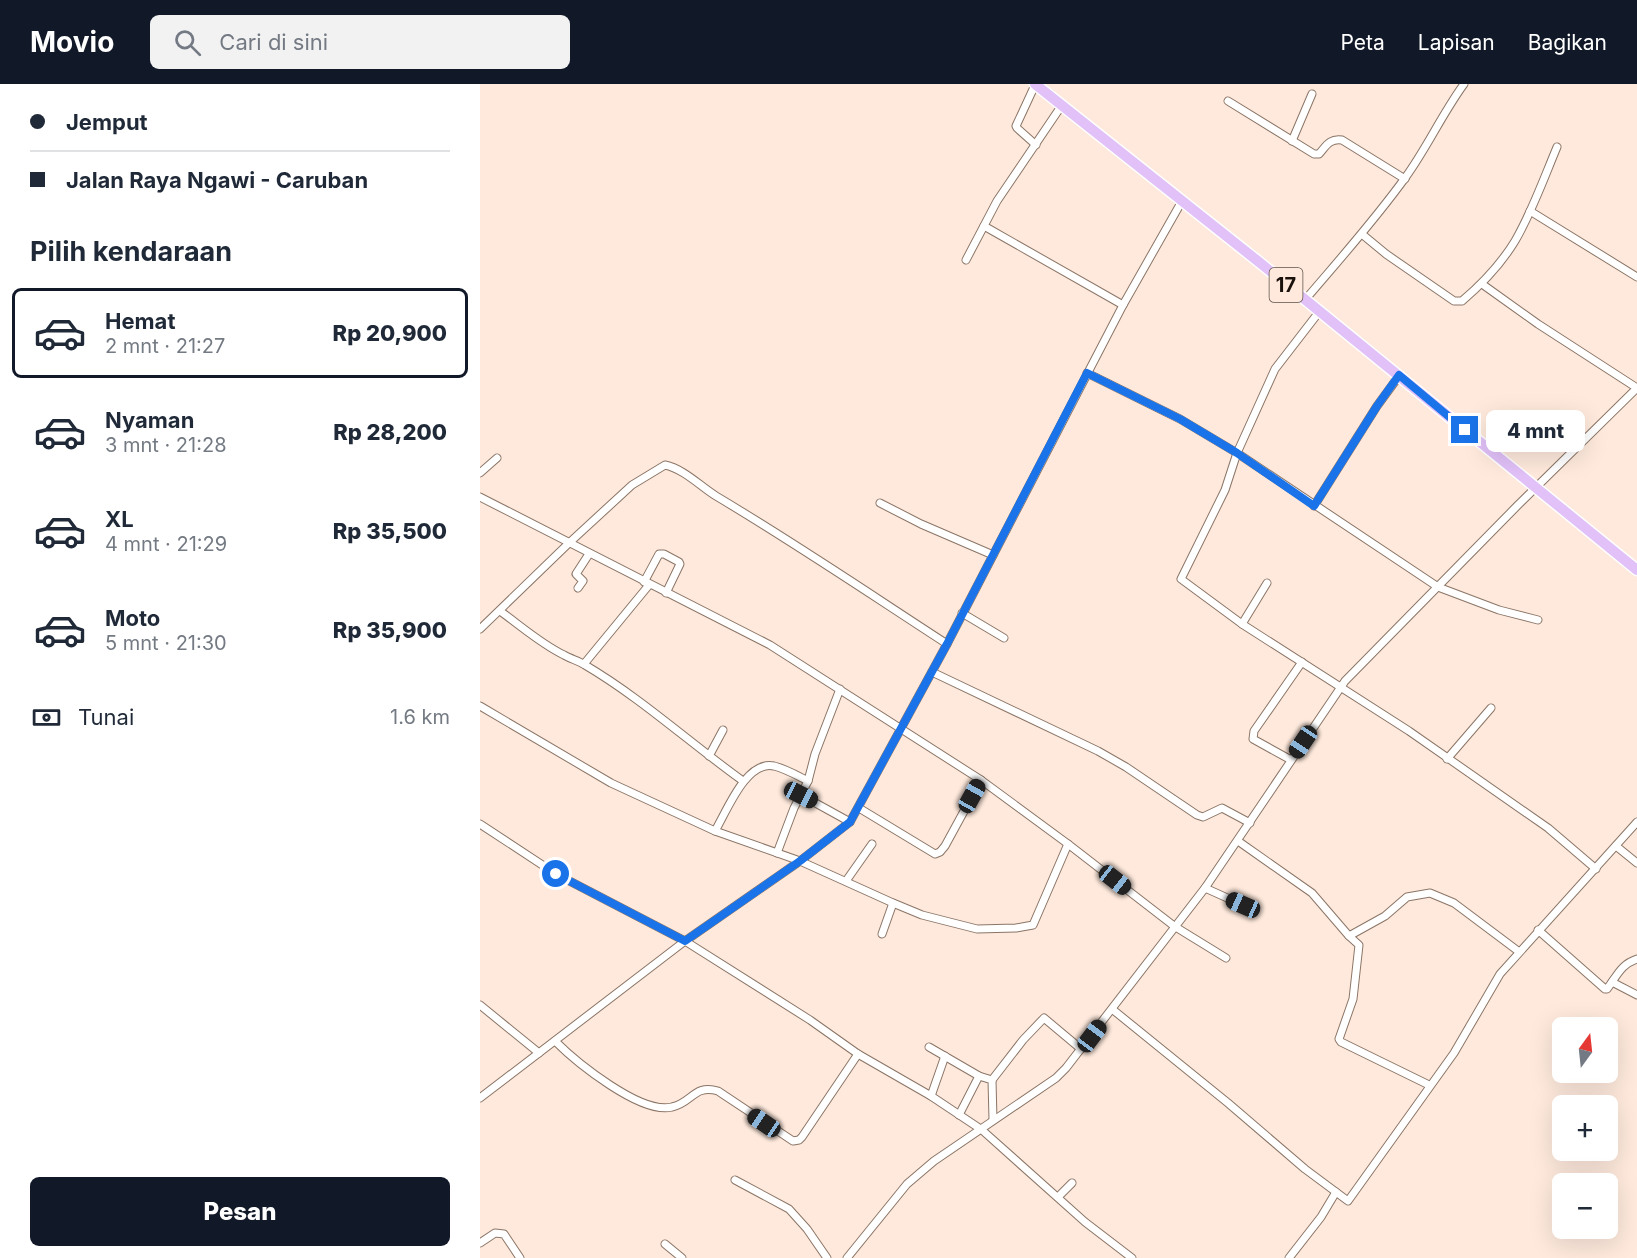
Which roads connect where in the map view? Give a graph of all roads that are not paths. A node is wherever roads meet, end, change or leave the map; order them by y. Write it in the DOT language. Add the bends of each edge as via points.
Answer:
graph roads {
  1 [pos="1035,84"];
  2 [pos="1464,84"];
  3 [pos="1312,94"];
  4 [pos="1228,101"];
  5 [pos="1062,105"];
  6 [pos="1292,141"];
  7 [pos="1036,145"];
  8 [pos="1557,147"];
  9 [pos="1405,178"];
  10 [pos="1182,201"];
  11 [pos="1530,211"];
  12 [pos="984,226"];
  13 [pos="1363,235"];
  14 [pos="966,260"];
  15 [pos="1637,277"];
  16 [pos="1482,284"];
  17 [pos="1305,300"];
  18 [pos="1123,305"];
  19 [pos="1319,312"];
  20 [pos="1087,373"];
  21 [pos="1399,375"];
  22 [pos="1637,388"];
  23 [pos="1237,453"];
  24 [pos="497,458"];
  25 [pos="480,473"];
  26 [pos="1536,487"];
  27 [pos="480,497"];
  28 [pos="880,503"];
  29 [pos="1314,506"];
  30 [pos="569,543"];
  31 [pos="589,554"];
  32 [pos="993,555"];
  33 [pos="1637,570"];
  34 [pos="647,583"];
  35 [pos="1267,583"];
  36 [pos="1438,587"];
  37 [pos="579,588"];
  38 [pos="666,594"];
  39 [pos="500,611"];
  40 [pos="962,614"];
  41 [pos="1538,620"];
  42 [pos="1242,624"];
  43 [pos="480,629"];
  44 [pos="1004,638"];
  45 [pos="947,644"];
  46 [pos="1302,662"];
  47 [pos="584,664"];
  48 [pos="932,672"];
  49 [pos="1340,687"];
  50 [pos="840,689"];
  51 [pos="480,706"];
  52 [pos="1491,708"];
  53 [pos="902,728"];
  54 [pos="723,730"];
  55 [pos="709,756"];
  56 [pos="1447,759"];
  57 [pos="1291,760"];
  58 [pos="981,780"];
  59 [pos="808,781"];
  60 [pos="743,782"];
  61 [pos="801,795"];
  62 [pos="860,808"];
  63 [pos="850,822"];
  64 [pos="1637,822"];
  65 [pos="1250,823"];
  66 [pos="480,824"];
  67 [pos="716,831"];
  68 [pos="1238,841"];
  69 [pos="872,844"];
  70 [pos="1068,844"];
  71 [pos="1616,846"];
  72 [pos="777,853"];
  73 [pos="800,861"];
  74 [pos="1637,863"];
  75 [pos="1596,869"];
  76 [pos="846,881"];
  77 [pos="1204,888"];
  78 [pos="894,903"];
  79 [pos="1243,905"];
  80 [pos="1174,926"];
  81 [pos="1538,930"];
  82 [pos="882,934"];
  83 [pos="1349,936"];
  84 [pos="685,941"];
  85 [pos="1518,951"];
  86 [pos="1226,957"];
  87 [pos="1637,959"];
  88 [pos="1612,982"];
  89 [pos="1637,995"];
  90 [pos="480,1005"];
  91 [pos="1112,1009"];
  92 [pos="555,1041"];
  93 [pos="929,1047"];
  94 [pos="1081,1049"];
  95 [pos="539,1053"];
  96 [pos="858,1054"];
  97 [pos="945,1056"];
  98 [pos="979,1076"];
  99 [pos="992,1080"];
  100 [pos="1429,1085"];
  101 [pos="931,1096"];
  102 [pos="480,1098"];
  103 [pos="959,1114"];
  104 [pos="993,1120"];
  105 [pos="981,1130"];
  106 [pos="735,1180"];
  107 [pos="1072,1184"];
  108 [pos="1336,1192"];
  109 [pos="1058,1197"];
  110 [pos="480,1243"];
  111 [pos="665,1244"];
  112 [pos="520,1258"];
  113 [pos="682,1258"];
  114 [pos="827,1258"];
  115 [pos="847,1258"];
  116 [pos="1132,1258"];
  117 [pos="1289,1258"];
  1 -- 5 [label="highway, 17"];
  1 -- 7 [label="street" via="1016,126"];
  2 -- 9 [label="street"];
  3 -- 6 [label="street"];
  4 -- 6 [label="street"];
  5 -- 7 [label="street"];
  5 -- 10 [label="highway, 17"];
  6 -- 9 [label="street" via="1317,155 1331,141 1342,140"];
  7 -- 12 [label="street"];
  8 -- 11 [label="street"];
  9 -- 13 [label="street"];
  10 -- 17 [label="highway, 17"];
  10 -- 18 [label="street"];
  11 -- 15 [label="street"];
  11 -- 16 [label="street" via="1514,242"];
  12 -- 14 [label="street"];
  12 -- 18 [label="street"];
  13 -- 16 [label="street" via="1454,301 1462,301"];
  13 -- 17 [label="street"];
  16 -- 22 [label="street"];
  17 -- 19 [label="highway, 17"];
  18 -- 20 [label="street"];
  19 -- 21 [label="highway, 17"];
  19 -- 23 [label="street" via="1275,369"];
  20 -- 23 [label="street" via="1180,419"];
  20 -- 32 [label="street"];
  21 -- 26 [label="highway, 17"];
  21 -- 29 [label="street"];
  22 -- 26 [label="street"];
  23 -- 29 [label="street"];
  23 -- 42 [label="street" via="1225,490 1181,576 1185,583"];
  24 -- 25 [label="street"];
  26 -- 33 [label="highway, 17"];
  26 -- 36 [label="street"];
  27 -- 30 [label="street"];
  28 -- 32 [label="street"];
  29 -- 36 [label="street"];
  30 -- 31 [label="street"];
  30 -- 39 [label="street"];
  30 -- 45 [label="street" via="632,485 660,467 671,466"];
  31 -- 34 [label="street"];
  31 -- 37 [label="street" via="576,574 583,581"];
  32 -- 40 [label="street"];
  34 -- 38 [label="street"];
  34 -- 38 [label="street" via="659,554 679,562"];
  34 -- 47 [label="street"];
  35 -- 42 [label="street"];
  36 -- 41 [label="street" via="1498,610"];
  36 -- 49 [label="street"];
  38 -- 50 [label="street" via="770,645"];
  39 -- 43 [label="street"];
  39 -- 47 [label="street" via="542,642"];
  40 -- 44 [label="street"];
  40 -- 45 [label="street"];
  42 -- 46 [label="street"];
  45 -- 48 [label="street"];
  46 -- 49 [label="street"];
  46 -- 57 [label="street" via="1254,731 1253,739"];
  47 -- 55 [label="street" via="668,722"];
  48 -- 53 [label="street"];
  48 -- 65 [label="street" via="1098,751 1197,815 1203,817 1222,808"];
  49 -- 56 [label="street"];
  49 -- 57 [label="street"];
  50 -- 53 [label="street"];
  50 -- 59 [label="street"];
  51 -- 67 [label="street" via="611,783"];
  52 -- 56 [label="street"];
  53 -- 58 [label="street"];
  53 -- 62 [label="street"];
  54 -- 55 [label="street"];
  55 -- 60 [label="street"];
  56 -- 75 [label="street" via="1556,834"];
  57 -- 65 [label="street"];
  58 -- 62 [label="street" via="945,846 935,854"];
  58 -- 70 [label="street"];
  59 -- 60 [label="street" via="775,766 763,765"];
  59 -- 61 [label="street"];
  60 -- 67 [label="street"];
  61 -- 63 [label="street"];
  61 -- 72 [label="street"];
  62 -- 63 [label="street"];
  63 -- 73 [label="street"];
  64 -- 71 [label="street"];
  65 -- 68 [label="street"];
  66 -- 84 [label="street" via="556,874"];
  67 -- 72 [label="street"];
  68 -- 77 [label="street"];
  68 -- 83 [label="street" via="1312,894"];
  69 -- 76 [label="street"];
  70 -- 78 [label="street" via="1038,917 1026,928 970,928"];
  70 -- 80 [label="street"];
  71 -- 74 [label="street"];
  71 -- 75 [label="street"];
  72 -- 73 [label="street"];
  73 -- 76 [label="street"];
  73 -- 84 [label="street"];
  75 -- 81 [label="street"];
  76 -- 78 [label="street"];
  77 -- 79 [label="street"];
  77 -- 80 [label="street"];
  78 -- 82 [label="street"];
  80 -- 86 [label="street"];
  80 -- 91 [label="street"];
  81 -- 85 [label="street"];
  81 -- 88 [label="street" via="1602,988 1607,989"];
  83 -- 85 [label="street" via="1385,916 1407,897 1430,893 1454,903"];
  83 -- 100 [label="street" via="1359,945 1353,999 1339,1039"];
  84 -- 92 [label="street"];
  84 -- 96 [label="street"];
  85 -- 100 [label="street" via="1500,974 1454,1053"];
  87 -- 88 [label="street" via="1622,966"];
  88 -- 89 [label="street"];
  90 -- 95 [label="street"];
  91 -- 94 [label="street"];
  91 -- 108 [label="street"];
  92 -- 95 [label="street"];
  92 -- 96 [label="street" via="582,1066 644,1103 671,1108 708,1088 793,1141 802,1137"];
  93 -- 97 [label="street"];
  94 -- 99 [label="street" via="1044,1018"];
  94 -- 104 [label="street" via="1056,1078"];
  95 -- 102 [label="street"];
  96 -- 101 [label="street"];
  97 -- 98 [label="street"];
  97 -- 101 [label="street"];
  98 -- 99 [label="street"];
  98 -- 103 [label="street"];
  99 -- 104 [label="street"];
  100 -- 108 [label="street" via="1348,1200"];
  101 -- 103 [label="street"];
  103 -- 105 [label="street"];
  104 -- 105 [label="street"];
  105 -- 109 [label="street"];
  105 -- 115 [label="street" via="916,1175"];
  106 -- 114 [label="street" via="789,1209"];
  107 -- 109 [label="street"];
  108 -- 117 [label="street"];
  109 -- 116 [label="street"];
  110 -- 112 [label="street" via="495,1233 504,1234"];
  111 -- 113 [label="street"];
}
